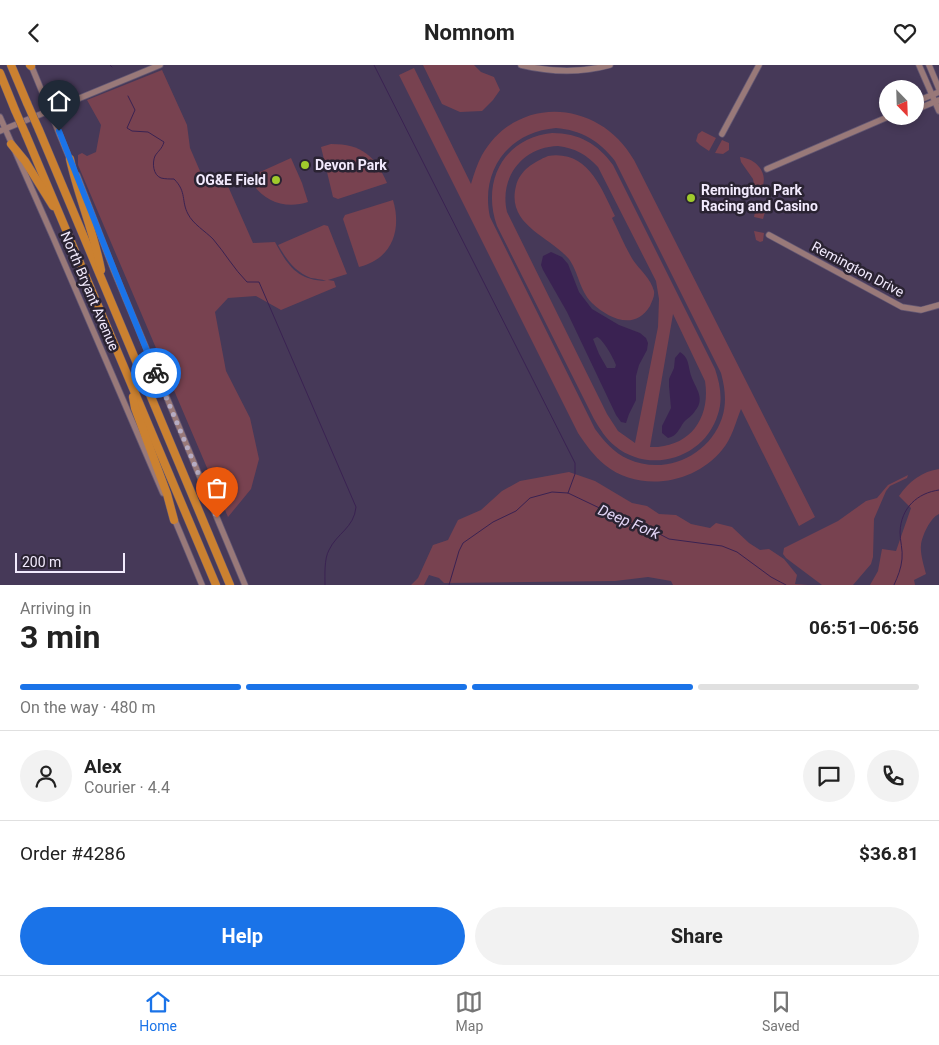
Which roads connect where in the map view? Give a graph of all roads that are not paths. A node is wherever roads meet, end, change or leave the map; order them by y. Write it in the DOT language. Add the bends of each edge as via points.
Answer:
graph roads {
  1 [pos="11,65"];
  2 [pos="31,65"];
  3 [pos="160,65"];
  4 [pos="521,65"];
  5 [pos="610,65"];
  6 [pos="759,65"];
  7 [pos="920,65"];
  8 [pos="929,65"];
  9 [pos="0,73"];
  10 [pos="939,91"];
  11 [pos="932,95"];
  12 [pos="924,98"];
  13 [pos="937,101"];
  14 [pos="924,106"];
  15 [pos="50,109"];
  16 [pos="939,111"];
  17 [pos="0,117"];
  18 [pos="879,121"];
  19 [pos="2,130"];
  20 [pos="722,134"];
  21 [pos="11,144"];
  22 [pos="70,159"];
  23 [pos="767,169"];
  24 [pos="60,215"];
  25 [pos="769,235"];
  26 [pos="104,287"];
  27 [pos="939,305"];
  28 [pos="128,375"];
  29 [pos="174,520"];
  30 [pos="202,585"];
  31 [pos="216,585"];
  32 [pos="230,585"];
  33 [pos="244,585"];
  1 -- 26 [label="highway, bridge"];
  2 -- 15 [label="main road"];
  3 -- 15 [label="main road"];
  4 -- 5 [label="main road" via="561,71"];
  6 -- 20 [label="main road"];
  7 -- 11 [label="main road"];
  8 -- 10 [label="main road"];
  9 -- 24 [label="highway, bridge"];
  10 -- 11 [label="main road"];
  11 -- 12 [label="main road"];
  11 -- 13 [label="main road"];
  13 -- 14 [label="main road"];
  13 -- 16 [label="main road"];
  15 -- 19 [label="main road"];
  15 -- 22 [label="main road"];
  17 -- 19 [label="main road, North Bryant Avenue"];
  18 -- 23 [label="main road"];
  19 -- 21 [label="main road, North Bryant Avenue"];
  21 -- 24 [label="highway"];
  21 -- 29 [label="main road, North Bryant Avenue"];
  22 -- 26 [label="highway"];
  22 -- 33 [label="main road"];
  24 -- 28 [label="highway"];
  25 -- 27 [label="main road, Remington Drive" via="902,307 921,310"];
  26 -- 32 [label="highway"];
  28 -- 29 [label="highway" via="135,408"];
  28 -- 31 [label="highway"];
  29 -- 30 [label="main road, North Bryant Avenue"];
}
